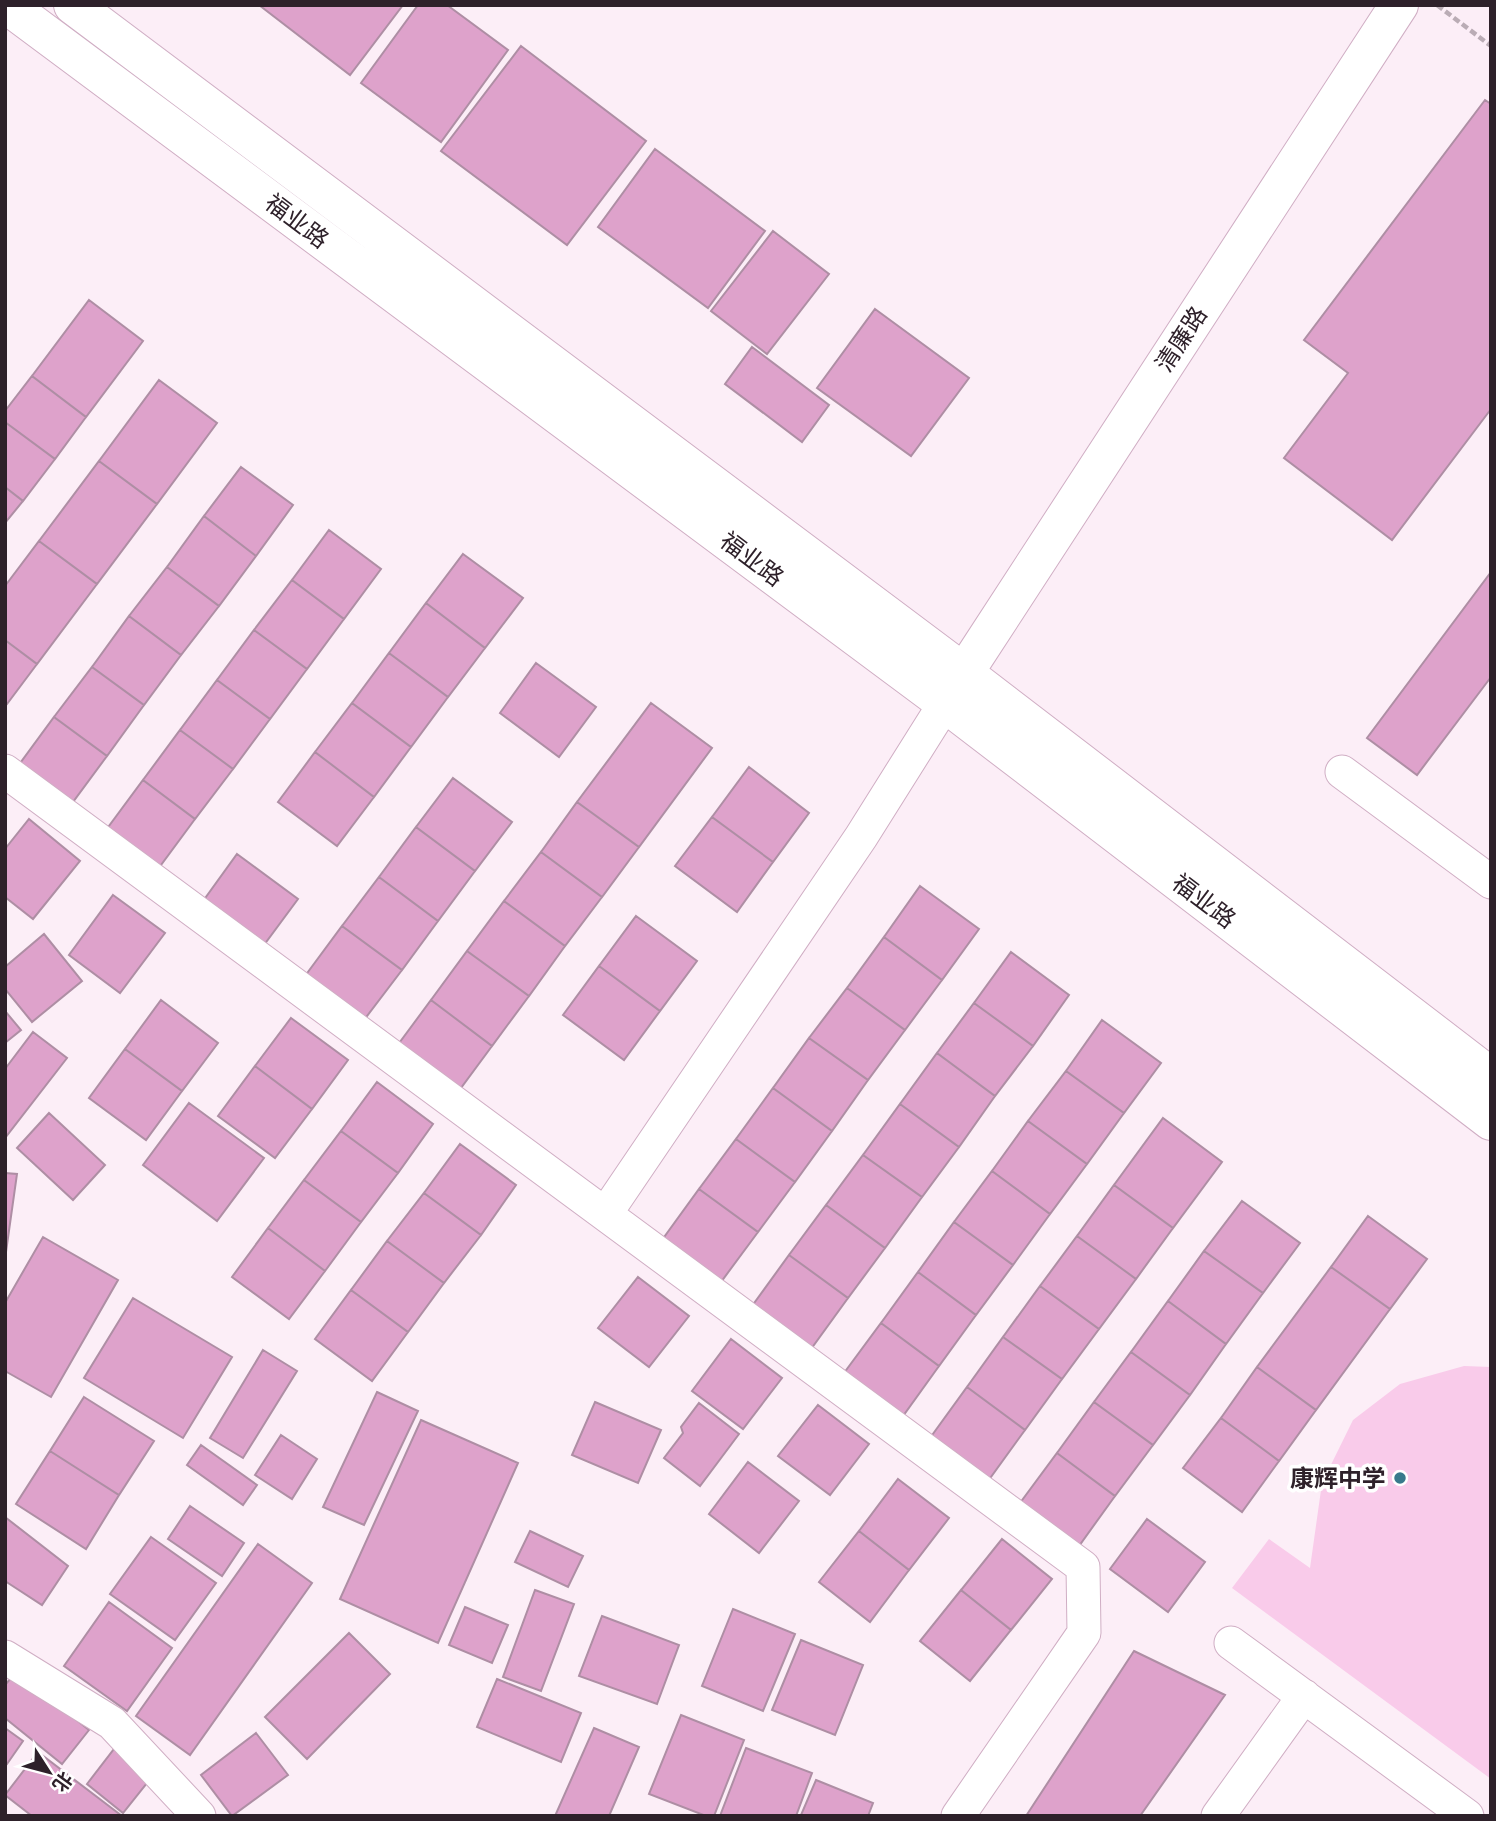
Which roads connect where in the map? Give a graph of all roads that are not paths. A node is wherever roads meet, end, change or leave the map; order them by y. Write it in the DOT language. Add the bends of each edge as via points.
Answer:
graph roads {
  1 [pos="7,5"];
  2 [pos="73,5"];
  3 [pos="1399,5"];
  4 [pos="955,688"];
  5 [pos="5,771"];
  6 [pos="1342,772"];
  7 [pos="1491,882"];
  8 [pos="1491,1077"];
  9 [pos="1491,1121"];
  10 [pos="606,1213"];
  11 [pos="1231,1643"];
  12 [pos="5,1657"];
  13 [pos="1304,1696"];
  14 [pos="199,1816"];
  15 [pos="958,1816"];
  16 [pos="1218,1816"];
  17 [pos="1467,1816"];
  1 -- 4 [label="street, 福业路"];
  2 -- 4 [label="street, 福业路"];
  3 -- 4 [label="street, 清廉路"];
  4 -- 8 [label="street, 福业路"];
  4 -- 9 [label="street, 福业路"];
  4 -- 10 [label="street" via="861,837"];
  5 -- 10 [label="street"];
  6 -- 7 [label="street"];
  10 -- 15 [label="street" via="1083,1567 1084,1633"];
  11 -- 13 [label="street"];
  12 -- 14 [label="street" via="112,1723"];
  13 -- 16 [label="street"];
  13 -- 17 [label="street"];
}
